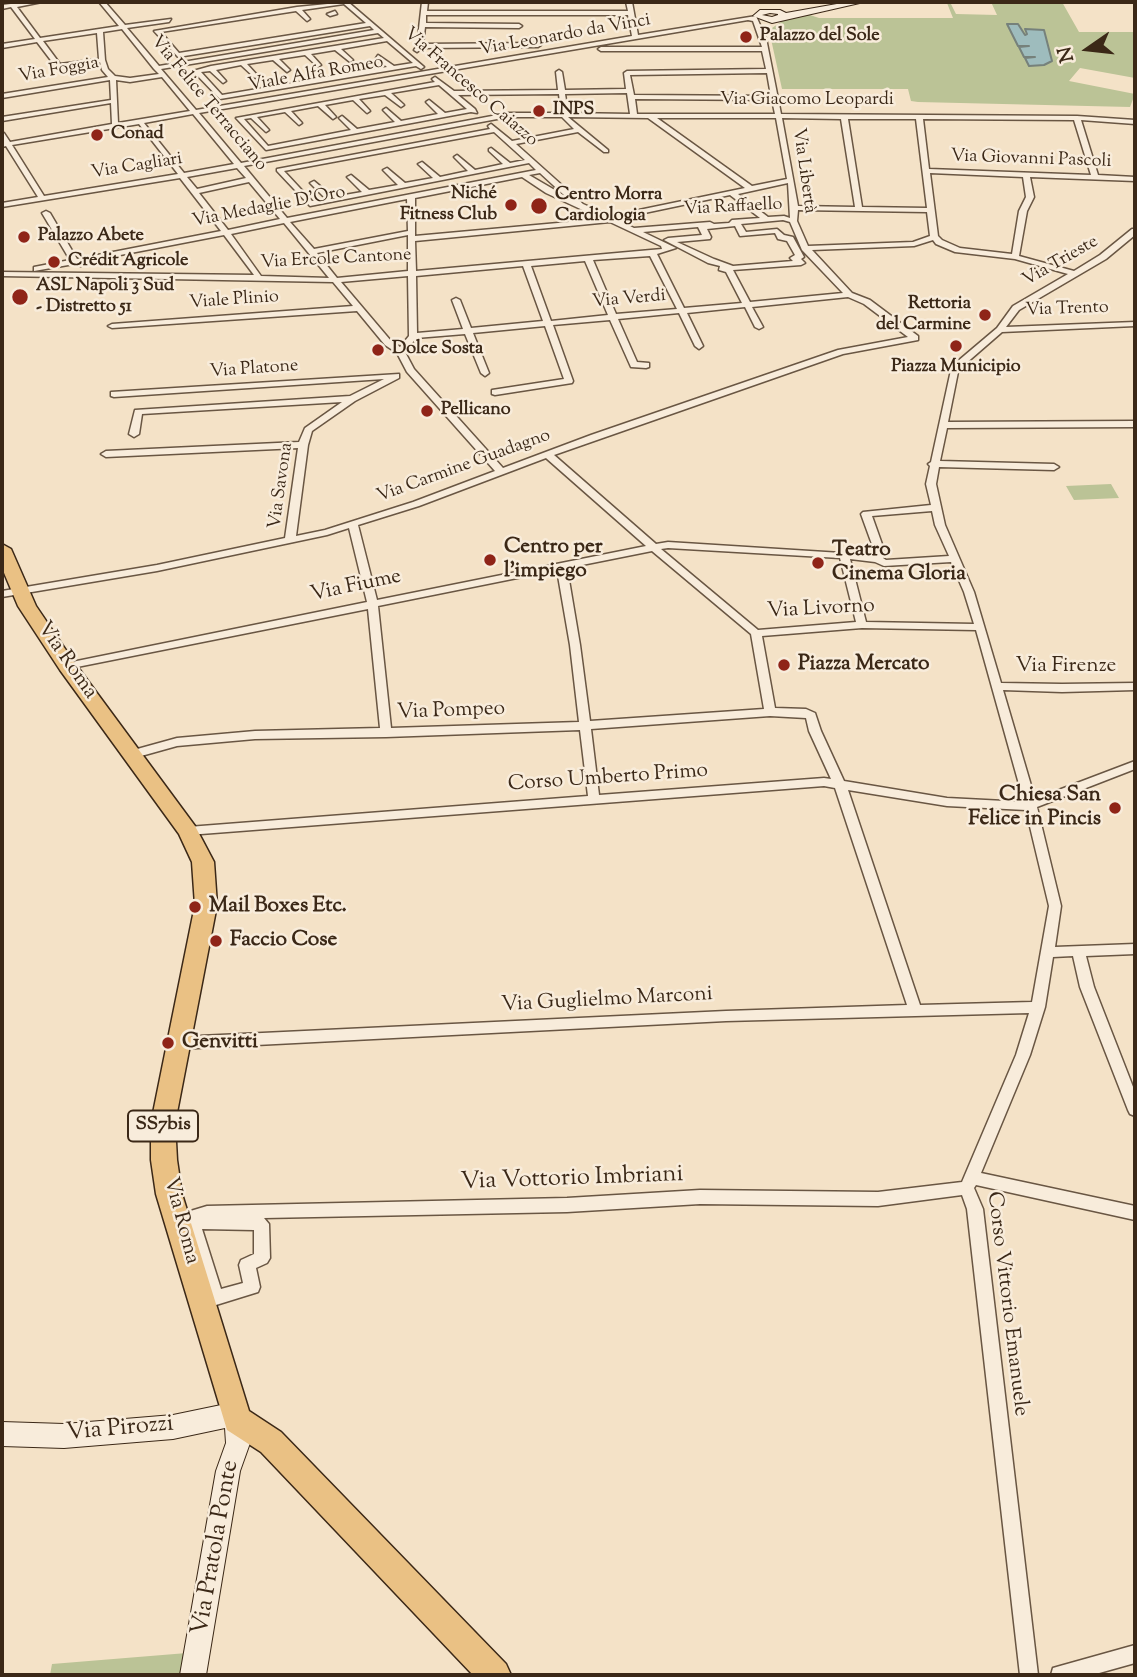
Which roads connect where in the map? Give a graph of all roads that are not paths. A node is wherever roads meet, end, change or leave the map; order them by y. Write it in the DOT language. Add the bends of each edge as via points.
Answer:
graph roads {
  1 [pos="39,2"];
  2 [pos="102,2"];
  3 [pos="291,2"];
  4 [pos="345,2"];
  5 [pos="425,2"];
  6 [pos="629,2"];
  7 [pos="755,2"];
  8 [pos="762,2"];
  9 [pos="843,2"];
  10 [pos="860,2"];
  11 [pos="326,5"];
  12 [pos="13,6"];
  13 [pos="2,7"];
  14 [pos="297,9"];
  15 [pos="225,12"];
  16 [pos="424,13"];
  17 [pos="630,13"];
  18 [pos="777,14"];
  19 [pos="758,15"];
  20 [pos="236,18"];
  21 [pos="307,19"];
  22 [pos="748,19"];
  23 [pos="172,20"];
  24 [pos="205,23"];
  25 [pos="371,24"];
  26 [pos="423,25"];
  27 [pos="519,26"];
  28 [pos="123,27"];
  29 [pos="173,28"];
  30 [pos="245,28"];
  31 [pos="346,28"];
  32 [pos="100,31"];
  33 [pos="761,31"];
  34 [pos="380,32"];
  35 [pos="214,33"];
  36 [pos="635,38"];
  37 [pos="182,39"];
  38 [pos="389,39"];
  39 [pos="40,40"];
  40 [pos="370,43"];
  41 [pos="538,45"];
  42 [pos="595,45"];
  43 [pos="2,46"];
  44 [pos="421,46"];
  45 [pos="337,48"];
  46 [pos="765,49"];
  47 [pos="307,53"];
  48 [pos="408,56"];
  49 [pos="274,58"];
  50 [pos="102,60"];
  51 [pos="351,60"];
  52 [pos="242,63"];
  53 [pos="418,64"];
  54 [pos="318,65"];
  55 [pos="156,68"];
  56 [pos="211,68"];
  57 [pos="392,68"];
  58 [pos="343,70"];
  59 [pos="770,71"];
  60 [pos="559,72"];
  61 [pos="430,74"];
  62 [pos="162,75"];
  63 [pos="349,76"];
  64 [pos="113,78"];
  65 [pos="223,81"];
  66 [pos="307,83"];
  67 [pos="440,83"];
  68 [pos="417,87"];
  69 [pos="261,90"];
  70 [pos="386,92"];
  71 [pos="562,92"];
  72 [pos="452,93"];
  73 [pos="631,94"];
  74 [pos="2,96"];
  75 [pos="354,98"];
  76 [pos="774,98"];
  77 [pos="114,101"];
  78 [pos="320,104"];
  79 [pos="401,105"];
  80 [pos="1135,108"];
  81 [pos="287,110"];
  82 [pos="386,110"];
  83 [pos="472,110"];
  84 [pos="367,111"];
  85 [pos="195,114"];
  86 [pos="564,115"];
  87 [pos="634,115"];
  88 [pos="253,116"];
  89 [pos="444,116"];
  90 [pos="650,116"];
  91 [pos="778,116"];
  92 [pos="844,117"];
  93 [pos="919,117"];
  94 [pos="1077,118"];
  95 [pos="2,120"];
  96 [pos="484,120"];
  97 [pos="1133,120"];
  98 [pos="142,124"];
  99 [pos="400,124"];
  100 [pos="115,125"];
  101 [pos="266,130"];
  102 [pos="496,130"];
  103 [pos="578,130"];
  104 [pos="356,132"];
  105 [pos="2,134"];
  106 [pos="472,134"];
  107 [pos="309,140"];
  108 [pos="438,141"];
  109 [pos="479,141"];
  110 [pos="511,143"];
  111 [pos="4,147"];
  112 [pos="404,147"];
  113 [pos="491,150"];
  114 [pos="606,151"];
  115 [pos="467,152"];
  116 [pos="370,153"];
  117 [pos="453,156"];
  118 [pos="334,160"];
  119 [pos="531,161"];
  120 [pos="421,162"];
  121 [pos="238,165"];
  122 [pos="509,165"];
  123 [pos="299,166"];
  124 [pos="386,169"];
  125 [pos="541,171"];
  126 [pos="473,172"];
  127 [pos="926,172"];
  128 [pos="522,174"];
  129 [pos="1026,175"];
  130 [pos="181,176"];
  131 [pos="1095,178"];
  132 [pos="251,179"];
  133 [pos="438,179"];
  134 [pos="1135,179"];
  135 [pos="791,180"];
  136 [pos="313,183"];
  137 [pos="403,186"];
  138 [pos="751,188"];
  139 [pos="196,191"];
  140 [pos="731,192"];
  141 [pos="368,193"];
  142 [pos="411,196"];
  143 [pos="38,199"];
  144 [pos="331,200"];
  145 [pos="2,205"];
  146 [pos="580,205"];
  147 [pos="666,206"];
  148 [pos="795,208"];
  149 [pos="859,209"];
  150 [pos="931,210"];
  151 [pos="674,212"];
  152 [pos="46,213"];
  153 [pos="609,219"];
  154 [pos="682,219"];
  155 [pos="766,219"];
  156 [pos="285,221"];
  157 [pos="793,222"];
  158 [pos="691,226"];
  159 [pos="633,230"];
  160 [pos="1135,231"];
  161 [pos="226,232"];
  162 [pos="412,236"];
  163 [pos="934,237"];
  164 [pos="665,245"];
  165 [pos="805,248"];
  166 [pos="312,253"];
  167 [pos="653,253"];
  168 [pos="1016,257"];
  169 [pos="588,258"];
  170 [pos="75,262"];
  171 [pos="801,262"];
  172 [pos="526,264"];
  173 [pos="729,270"];
  174 [pos="52,272"];
  175 [pos="413,273"];
  176 [pos="1073,273"];
  177 [pos="2,274"];
  178 [pos="87,276"];
  179 [pos="256,280"];
  180 [pos="336,280"];
  181 [pos="849,295"];
  182 [pos="456,300"];
  183 [pos="750,305"];
  184 [pos="359,308"];
  185 [pos="682,311"];
  186 [pos="614,317"];
  187 [pos="548,323"];
  188 [pos="1135,324"];
  189 [pos="112,326"];
  190 [pos="759,327"];
  191 [pos="1000,330"];
  192 [pos="467,331"];
  193 [pos="413,336"];
  194 [pos="911,340"];
  195 [pos="699,346"];
  196 [pos="975,350"];
  197 [pos="401,352"];
  198 [pos="646,365"];
  199 [pos="410,370"];
  200 [pos="485,373"];
  201 [pos="396,376"];
  202 [pos="495,392"];
  203 [pos="114,394"];
  204 [pos="352,399"];
  205 [pos="1135,424"];
  206 [pos="943,425"];
  207 [pos="134,434"];
  208 [pos="303,445"];
  209 [pos="106,454"];
  210 [pos="548,455"];
  211 [pos="933,464"];
  212 [pos="1054,467"];
  213 [pos="501,472"];
  214 [pos="934,508"];
  215 [pos="353,525"];
  216 [pos="290,540"];
  217 [pos="653,548"];
  218 [pos="2,549"];
  219 [pos="844,555"];
  220 [pos="878,559"];
  221 [pos="954,559"];
  222 [pos="561,565"];
  223 [pos="10,592"];
  224 [pos="373,604"];
  225 [pos="862,625"];
  226 [pos="980,627"];
  227 [pos="757,633"];
  228 [pos="67,666"];
  229 [pos="997,686"];
  230 [pos="1135,686"];
  231 [pos="770,712"];
  232 [pos="585,726"];
  233 [pos="386,733"];
  234 [pos="134,754"];
  235 [pos="1135,765"];
  236 [pos="840,785"];
  237 [pos="594,800"];
  238 [pos="1029,806"];
  239 [pos="188,831"];
  240 [pos="1135,949"];
  241 [pos="1047,952"];
  242 [pos="1079,952"];
  243 [pos="1038,1007"];
  244 [pos="915,1010"];
  245 [pos="178,1043"];
  246 [pos="1135,1110"];
  247 [pos="970,1183"];
  248 [pos="1135,1213"];
  249 [pos="179,1221"];
  250 [pos="216,1298"];
  251 [pos="237,1420"];
  252 [pos="2,1434"];
  253 [pos="1135,1654"];
  254 [pos="193,1675"];
  255 [pos="495,1675"];
  256 [pos="1030,1675"];
  257 [pos="1060,1675"];
  1 -- 12 [label="street"];
  2 -- 28 [label="street, Via Felice Terracciano"];
  3 -- 15 [label="street"];
  4 -- 11 [label="street"];
  4 -- 25 [label="street, Via Francesco Caiazzo"];
  5 -- 16 [label="street"];
  6 -- 17 [label="street"];
  7 -- 19 [label="street"];
  8 -- 18 [label="street"];
  9 -- 18 [label="street"];
  10 -- 18 [label="street"];
  11 -- 14 [label="street"];
  11 -- 31 [label="street"];
  12 -- 13 [label="street"];
  12 -- 39 [label="street"];
  14 -- 20 [label="street"];
  14 -- 21 [label="street"];
  16 -- 17 [label="street"];
  16 -- 26 [label="street"];
  17 -- 36 [label="street"];
  18 -- 19 [label="street"];
  18 -- 33 [label="street"];
  19 -- 22 [label="street, Via Leonardo da Vinci"];
  20 -- 24 [label="street"];
  20 -- 30 [label="street"];
  22 -- 33 [label="street" via="756,20"];
  22 -- 36 [label="street, Via Leonardo da Vinci"];
  23 -- 28 [label="street"];
  24 -- 29 [label="street"];
  24 -- 35 [label="street"];
  25 -- 31 [label="street"];
  25 -- 34 [label="street, Via Francesco Caiazzo"];
  26 -- 27 [label="street"];
  26 -- 44 [label="street"];
  28 -- 32 [label="street"];
  28 -- 55 [label="street, Via Felice Terracciano"];
  29 -- 31 [label="street" via="157,31 178,55"];
  29 -- 37 [label="street"];
  32 -- 39 [label="street"];
  32 -- 50 [label="street"];
  33 -- 46 [label="street, Via Libertà"];
  34 -- 38 [label="street, Via Francesco Caiazzo"];
  34 -- 55 [label="street"];
  36 -- 42 [label="street, Via Leonardo da Vinci"];
  38 -- 40 [label="street"];
  38 -- 48 [label="street, Via Francesco Caiazzo"];
  39 -- 43 [label="street"];
  39 -- 50 [label="street" via="58,66"];
  40 -- 45 [label="street"];
  40 -- 57 [label="street"];
  41 -- 44 [label="street"];
  42 -- 46 [label="street" via="605,50"];
  42 -- 61 [label="street, Via Leonardo da Vinci"];
  44 -- 48 [label="street"];
  45 -- 47 [label="street"];
  45 -- 51 [label="street"];
  46 -- 59 [label="street, Via Libertà"];
  47 -- 49 [label="street"];
  47 -- 54 [label="street"];
  48 -- 53 [label="street, Via Francesco Caiazzo"];
  49 -- 52 [label="street"];
  49 -- 66 [label="street" via="286,73 297,73"];
  50 -- 64 [label="street"];
  52 -- 56 [label="street"];
  52 -- 69 [label="street"];
  53 -- 57 [label="street"];
  53 -- 61 [label="street, Via Francesco Caiazzo"];
  55 -- 62 [label="street, Via Felice Terracciano"];
  56 -- 65 [label="street"];
  56 -- 69 [label="street" via="196,71 220,97"];
  57 -- 63 [label="street"];
  58 -- 63 [label="street"];
  59 -- 73 [label="street" via="627,73"];
  59 -- 76 [label="street, Via Libertà"];
  60 -- 71 [label="street"];
  61 -- 67 [label="street, Via Francesco Caiazzo"];
  61 -- 85 [label="street, Viale Alfa Romeo"];
  62 -- 64 [label="street, Via Foggia"];
  62 -- 85 [label="street, Via Felice Terracciano"];
  63 -- 66 [label="street"];
  64 -- 74 [label="street, Via Foggia"];
  64 -- 77 [label="street"];
  66 -- 69 [label="street"];
  67 -- 68 [label="street"];
  67 -- 72 [label="street, Via Francesco Caiazzo"];
  68 -- 70 [label="street"];
  68 -- 89 [label="street"];
  70 -- 75 [label="street"];
  70 -- 79 [label="street"];
  71 -- 72 [label="street"];
  71 -- 73 [label="street"];
  71 -- 86 [label="street"];
  72 -- 83 [label="street, Via Francesco Caiazzo"];
  73 -- 76 [label="street"];
  73 -- 87 [label="street"];
  75 -- 78 [label="street"];
  75 -- 84 [label="street"];
  76 -- 91 [label="street, Via Libertà"];
  77 -- 95 [label="street"];
  77 -- 100 [label="street"];
  78 -- 81 [label="street"];
  78 -- 104 [label="street"];
  80 -- 97 [label="street"];
  81 -- 88 [label="street"];
  81 -- 107 [label="street"];
  82 -- 99 [label="street"];
  83 -- 89 [label="street"];
  83 -- 96 [label="street, Via Francesco Caiazzo"];
  85 -- 98 [label="street, Viale Alfa Romeo"];
  85 -- 100 [label="street, Viale Alfa Romeo"];
  85 -- 121 [label="street, Via Felice Terracciano"];
  86 -- 87 [label="street, Via Giacomo Leopardi"];
  86 -- 96 [label="street, Via Giacomo Leopardi"];
  86 -- 103 [label="street"];
  87 -- 90 [label="street, Via Giacomo Leopardi"];
  88 -- 101 [label="street"];
  88 -- 107 [label="street" via="239,118 266,148"];
  89 -- 99 [label="street"];
  90 -- 91 [label="street, Via Giacomo Leopardi"];
  90 -- 138 [label="street"];
  91 -- 92 [label="street, Via Giacomo Leopardi"];
  91 -- 135 [label="street, Via Libertà"];
  92 -- 93 [label="street, Via Giacomo Leopardi"];
  92 -- 149 [label="street"];
  93 -- 94 [label="street, Via Giacomo Leopardi"];
  93 -- 127 [label="street"];
  94 -- 97 [label="street, Via Giacomo Leopardi"];
  94 -- 131 [label="street"];
  96 -- 102 [label="street, Via Francesco Caiazzo"];
  96 -- 121 [label="street, Via Cagliari"];
  98 -- 111 [label="street, Viale Alfa Romeo"];
  98 -- 130 [label="street"];
  99 -- 104 [label="street"];
  100 -- 111 [label="street, Viale Alfa Romeo"];
  102 -- 106 [label="street"];
  102 -- 110 [label="street, Via Francesco Caiazzo"];
  103 -- 110 [label="street"];
  103 -- 114 [label="street"];
  104 -- 107 [label="street"];
  105 -- 111 [label="street"];
  106 -- 108 [label="street"];
  106 -- 109 [label="street"];
  108 -- 112 [label="street"];
  108 -- 117 [label="street"];
  110 -- 119 [label="street, Via Francesco Caiazzo"];
  111 -- 143 [label="street"];
  112 -- 116 [label="street"];
  112 -- 120 [label="street"];
  113 -- 122 [label="street"];
  115 -- 117 [label="street"];
  116 -- 118 [label="street"];
  116 -- 124 [label="street"];
  117 -- 126 [label="street"];
  118 -- 123 [label="street"];
  118 -- 141 [label="street"];
  119 -- 122 [label="street"];
  119 -- 125 [label="street, Via Francesco Caiazzo"];
  120 -- 133 [label="street"];
  121 -- 130 [label="street, Via Cagliari"];
  121 -- 132 [label="street, Via Felice Terracciano"];
  122 -- 126 [label="street"];
  123 -- 136 [label="street"];
  123 -- 144 [label="street" via="279,170 310,204"];
  124 -- 137 [label="street"];
  125 -- 128 [label="street, Via Medaglie D'Oro"];
  125 -- 146 [label="street, Via Francesco Caiazzo"];
  126 -- 133 [label="street"];
  127 -- 129 [label="street, Via Giovanni Pascoli"];
  127 -- 150 [label="street"];
  128 -- 142 [label="street, Via Medaglie D'Oro"];
  128 -- 146 [label="street"];
  129 -- 131 [label="street, Via Giovanni Pascoli"];
  129 -- 168 [label="street" via="1030,197 1023,211"];
  130 -- 139 [label="street"];
  130 -- 143 [label="street, Via Cagliari"];
  131 -- 134 [label="street, Via Giovanni Pascoli"];
  132 -- 139 [label="street"];
  132 -- 156 [label="street, Via Felice Terracciano"];
  133 -- 137 [label="street"];
  135 -- 138 [label="street"];
  135 -- 148 [label="street, Via Libertà"];
  136 -- 144 [label="street"];
  137 -- 141 [label="street"];
  138 -- 140 [label="street"];
  139 -- 161 [label="street"];
  140 -- 147 [label="street"];
  140 -- 155 [label="street"];
  141 -- 144 [label="street"];
  142 -- 156 [label="street, Via Medaglie D'Oro"];
  142 -- 162 [label="street"];
  143 -- 145 [label="street, Via Cagliari"];
  146 -- 153 [label="street"];
  147 -- 151 [label="street"];
  147 -- 153 [label="street"];
  148 -- 149 [label="street"];
  148 -- 157 [label="street, Via Libertà"];
  149 -- 150 [label="street"];
  150 -- 163 [label="street"];
  152 -- 170 [label="street"];
  153 -- 159 [label="street"];
  153 -- 162 [label="street"];
  154 -- 158 [label="street"];
  155 -- 157 [label="street, Via Raffaello"];
  155 -- 158 [label="street, Via Raffaello"];
  156 -- 161 [label="street, Via Medaglie D'Oro"];
  156 -- 166 [label="street, Via Felice Terracciano"];
  157 -- 165 [label="street, Via Libertà"];
  158 -- 159 [label="street, Via Raffaello"];
  159 -- 164 [label="street"];
  160 -- 176 [label="street, Via Trieste" via="1117,248"];
  161 -- 170 [label="street, Via Medaglie D'Oro"];
  161 -- 179 [label="street"];
  162 -- 166 [label="street"];
  162 -- 175 [label="street"];
  163 -- 165 [label="street" via="914,244"];
  163 -- 168 [label="street" via="958,250"];
  164 -- 167 [label="street, Via Ercole Cantone" via="666,250"];
  164 -- 173 [label="street"];
  165 -- 181 [label="street, Via Libertà"];
  166 -- 180 [label="street, Via Felice Terracciano"];
  167 -- 169 [label="street, Via Ercole Cantone"];
  167 -- 185 [label="street"];
  168 -- 176 [label="street"];
  169 -- 172 [label="street, Via Ercole Cantone"];
  169 -- 186 [label="street"];
  170 -- 174 [label="street, Via Medaglie D'Oro"];
  170 -- 178 [label="street"];
  171 -- 171 [label="street" via="794,258 800,257 790,239 777,231 743,234 738,224 702,227 707,237 668,240 733,268"];
  172 -- 175 [label="street, Via Ercole Cantone"];
  172 -- 187 [label="street"];
  173 -- 183 [label="street"];
  174 -- 177 [label="street, Via Ercole Cantone"];
  174 -- 178 [label="street, Via Ercole Cantone"];
  175 -- 180 [label="street, Via Ercole Cantone"];
  175 -- 193 [label="street"];
  176 -- 191 [label="street, Via Trieste" via="1016,308"];
  178 -- 179 [label="street, Via Ercole Cantone"];
  179 -- 180 [label="street, Via Ercole Cantone"];
  180 -- 184 [label="street, Via Felice Terracciano"];
  181 -- 183 [label="street, Via Verdi"];
  181 -- 194 [label="street, Via Libertà" via="908,330 915,338"];
  182 -- 192 [label="street"];
  183 -- 185 [label="street, Via Verdi"];
  183 -- 190 [label="street"];
  184 -- 189 [label="street, Viale Plinio"];
  184 -- 197 [label="street, Via Felice Terracciano"];
  185 -- 186 [label="street, Via Verdi"];
  185 -- 195 [label="street"];
  186 -- 187 [label="street, Via Verdi"];
  186 -- 198 [label="street" via="634,365"];
  187 -- 192 [label="street, Via Verdi"];
  187 -- 202 [label="street" via="569,381"];
  188 -- 191 [label="street, Via Trento"];
  191 -- 196 [label="street, Via Trieste"];
  192 -- 193 [label="street, Via Verdi"];
  192 -- 200 [label="street"];
  193 -- 197 [label="street"];
  194 -- 210 [label="street, Via Carmine Guadagno" via="841,352"];
  196 -- 206 [label="street, Corso Vittorio Emanuele" via="954,372"];
  197 -- 199 [label="street, Via Felice Terracciano"];
  199 -- 201 [label="street, Via Savona"];
  199 -- 213 [label="street, Via Felice Terracciano"];
  201 -- 203 [label="street, Via Platone"];
  201 -- 204 [label="street, Via Savona"];
  204 -- 207 [label="street" via="138,412"];
  204 -- 208 [label="street, Via Savona" via="308,430"];
  205 -- 206 [label="street"];
  206 -- 211 [label="street, Corso Vittorio Emanuele"];
  208 -- 209 [label="street"];
  208 -- 216 [label="street, Via Savona"];
  210 -- 213 [label="street, Via Carmine Guadagno"];
  210 -- 217 [label="street, Via Livorno"];
  211 -- 212 [label="street"];
  211 -- 214 [label="street, Corso Vittorio Emanuele"];
  213 -- 215 [label="street, Via Carmine Guadagno"];
  214 -- 220 [label="street" via="866,514"];
  214 -- 221 [label="street, Corso Vittorio Emanuele"];
  215 -- 216 [label="street, Via Carmine Guadagno"];
  215 -- 224 [label="street"];
  216 -- 223 [label="street, Via Carmine Guadagno"];
  217 -- 219 [label="street, Via Fiume" via="668,545"];
  217 -- 222 [label="street, Via Fiume"];
  217 -- 227 [label="street, Via Livorno"];
  218 -- 223 [label="main road, Via Roma / SS7bis" via="19,584"];
  219 -- 220 [label="street, Via Fiume"];
  219 -- 225 [label="street"];
  220 -- 221 [label="street, Via Fiume" via="884,563"];
  221 -- 226 [label="street, Corso Vittorio Emanuele"];
  222 -- 224 [label="street, Via Fiume"];
  222 -- 232 [label="street"];
  223 -- 228 [label="main road, Via Roma / SS7bis"];
  224 -- 228 [label="street, Via Fiume"];
  224 -- 233 [label="street"];
  225 -- 226 [label="street, Via Livorno"];
  225 -- 227 [label="street, Via Livorno"];
  226 -- 229 [label="street, Corso Vittorio Emanuele"];
  227 -- 231 [label="street"];
  228 -- 234 [label="main road, Via Roma / SS7bis"];
  229 -- 230 [label="street, Via Firenze"];
  229 -- 238 [label="street, Corso Vittorio Emanuele"];
  231 -- 232 [label="street, Via Pompeo"];
  231 -- 236 [label="street, Via Pompeo" via="811,716"];
  232 -- 233 [label="street, Via Pompeo"];
  232 -- 237 [label="street"];
  233 -- 234 [label="street, Via Pompeo" via="255,735 177,742"];
  234 -- 239 [label="main road, Via Roma / SS7bis"];
  235 -- 238 [label="street"];
  236 -- 237 [label="street, Corso Umberto Primo" via="824,782"];
  236 -- 238 [label="street, Corso Umberto Primo" via="947,802"];
  236 -- 244 [label="street"];
  237 -- 239 [label="street, Corso Umberto Primo"];
  238 -- 241 [label="street, Corso Vittorio Emanuele" via="1055,906"];
  239 -- 245 [label="main road, Via Roma / SS7bis" via="203,862 206,905"];
  240 -- 242 [label="street"];
  241 -- 242 [label="street"];
  241 -- 243 [label="street, Corso Vittorio Emanuele"];
  242 -- 246 [label="street" via="1087,988"];
  243 -- 244 [label="street, Via Guglielmo Marconi"];
  243 -- 247 [label="street, Corso Vittorio Emanuele"];
  244 -- 245 [label="street, Via Guglielmo Marconi"];
  245 -- 249 [label="main road, Via Roma / SS7bis" via="163,1123 169,1194"];
  247 -- 248 [label="street, Via Vottorio Imbriani"];
  247 -- 249 [label="street, Via Vottorio Imbriani" via="878,1199 700,1197 567,1205 207,1213"];
  247 -- 256 [label="street, Corso Vittorio Emanuele"];
  249 -- 251 [label="main road, Via Roma / SS7bis"];
  250 -- 250 [label="street" via="192,1222 261,1224 262,1258 247,1265 252,1287"];
  251 -- 252 [label="street, Via Pirozzi" via="226,1416 173,1427 64,1436"];
  251 -- 254 [label="street, Via Pratola Ponte" via="238,1443 228,1471"];
  251 -- 255 [label="main road" via="271,1442"];
  253 -- 257 [label="street"];
}
